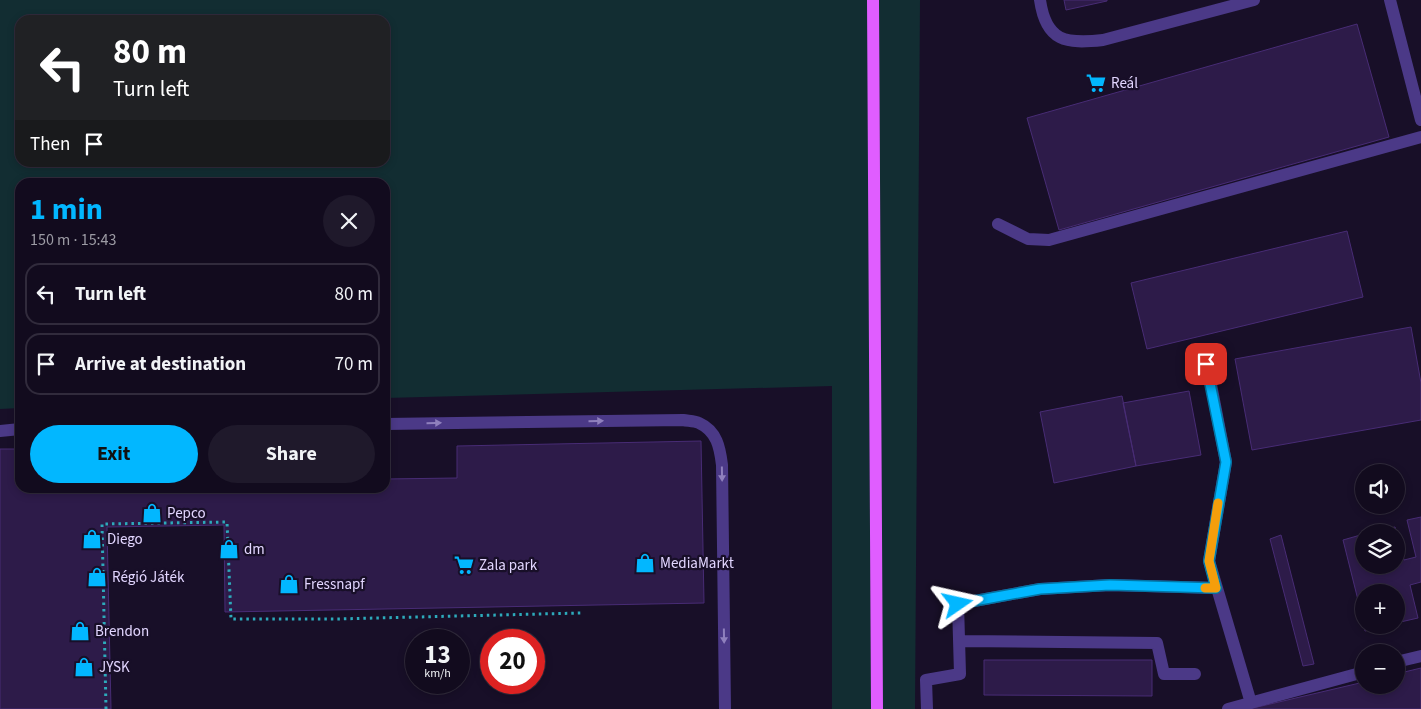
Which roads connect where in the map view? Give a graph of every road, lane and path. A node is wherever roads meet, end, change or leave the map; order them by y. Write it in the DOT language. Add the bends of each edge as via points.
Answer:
graph roads {
  1 [pos="873,0"];
  2 [pos="1040,0"];
  3 [pos="1254,0"];
  4 [pos="1390,0"];
  5 [pos="1421,120"];
  6 [pos="1421,138"];
  7 [pos="998,224"];
  8 [pos="1206,364"];
  9 [pos="390,424"];
  10 [pos="15,430"];
  11 [pos="0,431"];
  12 [pos="1216,588"];
  13 [pos="581,613"];
  14 [pos="959,641"];
  15 [pos="1421,656"];
  16 [pos="1405,660"];
  17 [pos="1195,674"];
  18 [pos="1355,674"];
  19 [pos="1251,703"];
  20 [pos="106,709"];
  21 [pos="725,709"];
  22 [pos="877,709"];
  23 [pos="928,709"];
  24 [pos="1228,709"];
  1 -- 22 [label="main road"];
  2 -- 3 [label="street" via="1047,26 1055,35 1069,41 1085,42 1104,40"];
  4 -- 5 [label="street"];
  6 -- 7 [label="street" via="1049,240 1028,239"];
  8 -- 12 [label="street" via="1226,462 1209,561"];
  9 -- 21 [label="street, one-way" via="683,420 699,423 712,433 720,445 722,465"];
  10 -- 11 [label="street"];
  12 -- 14 [label="street" via="1110,585 1040,589 958,604"];
  12 -- 19 [label="street"];
  13 -- 20 [label="path" via="230,619 227,522 102,524"];
  14 -- 17 [label="street" via="1157,643 1164,674"];
  14 -- 23 [label="street" via="960,674 926,680"];
  15 -- 16 [label="street"];
  18 -- 19 [label="street"];
  19 -- 24 [label="street"];
}
